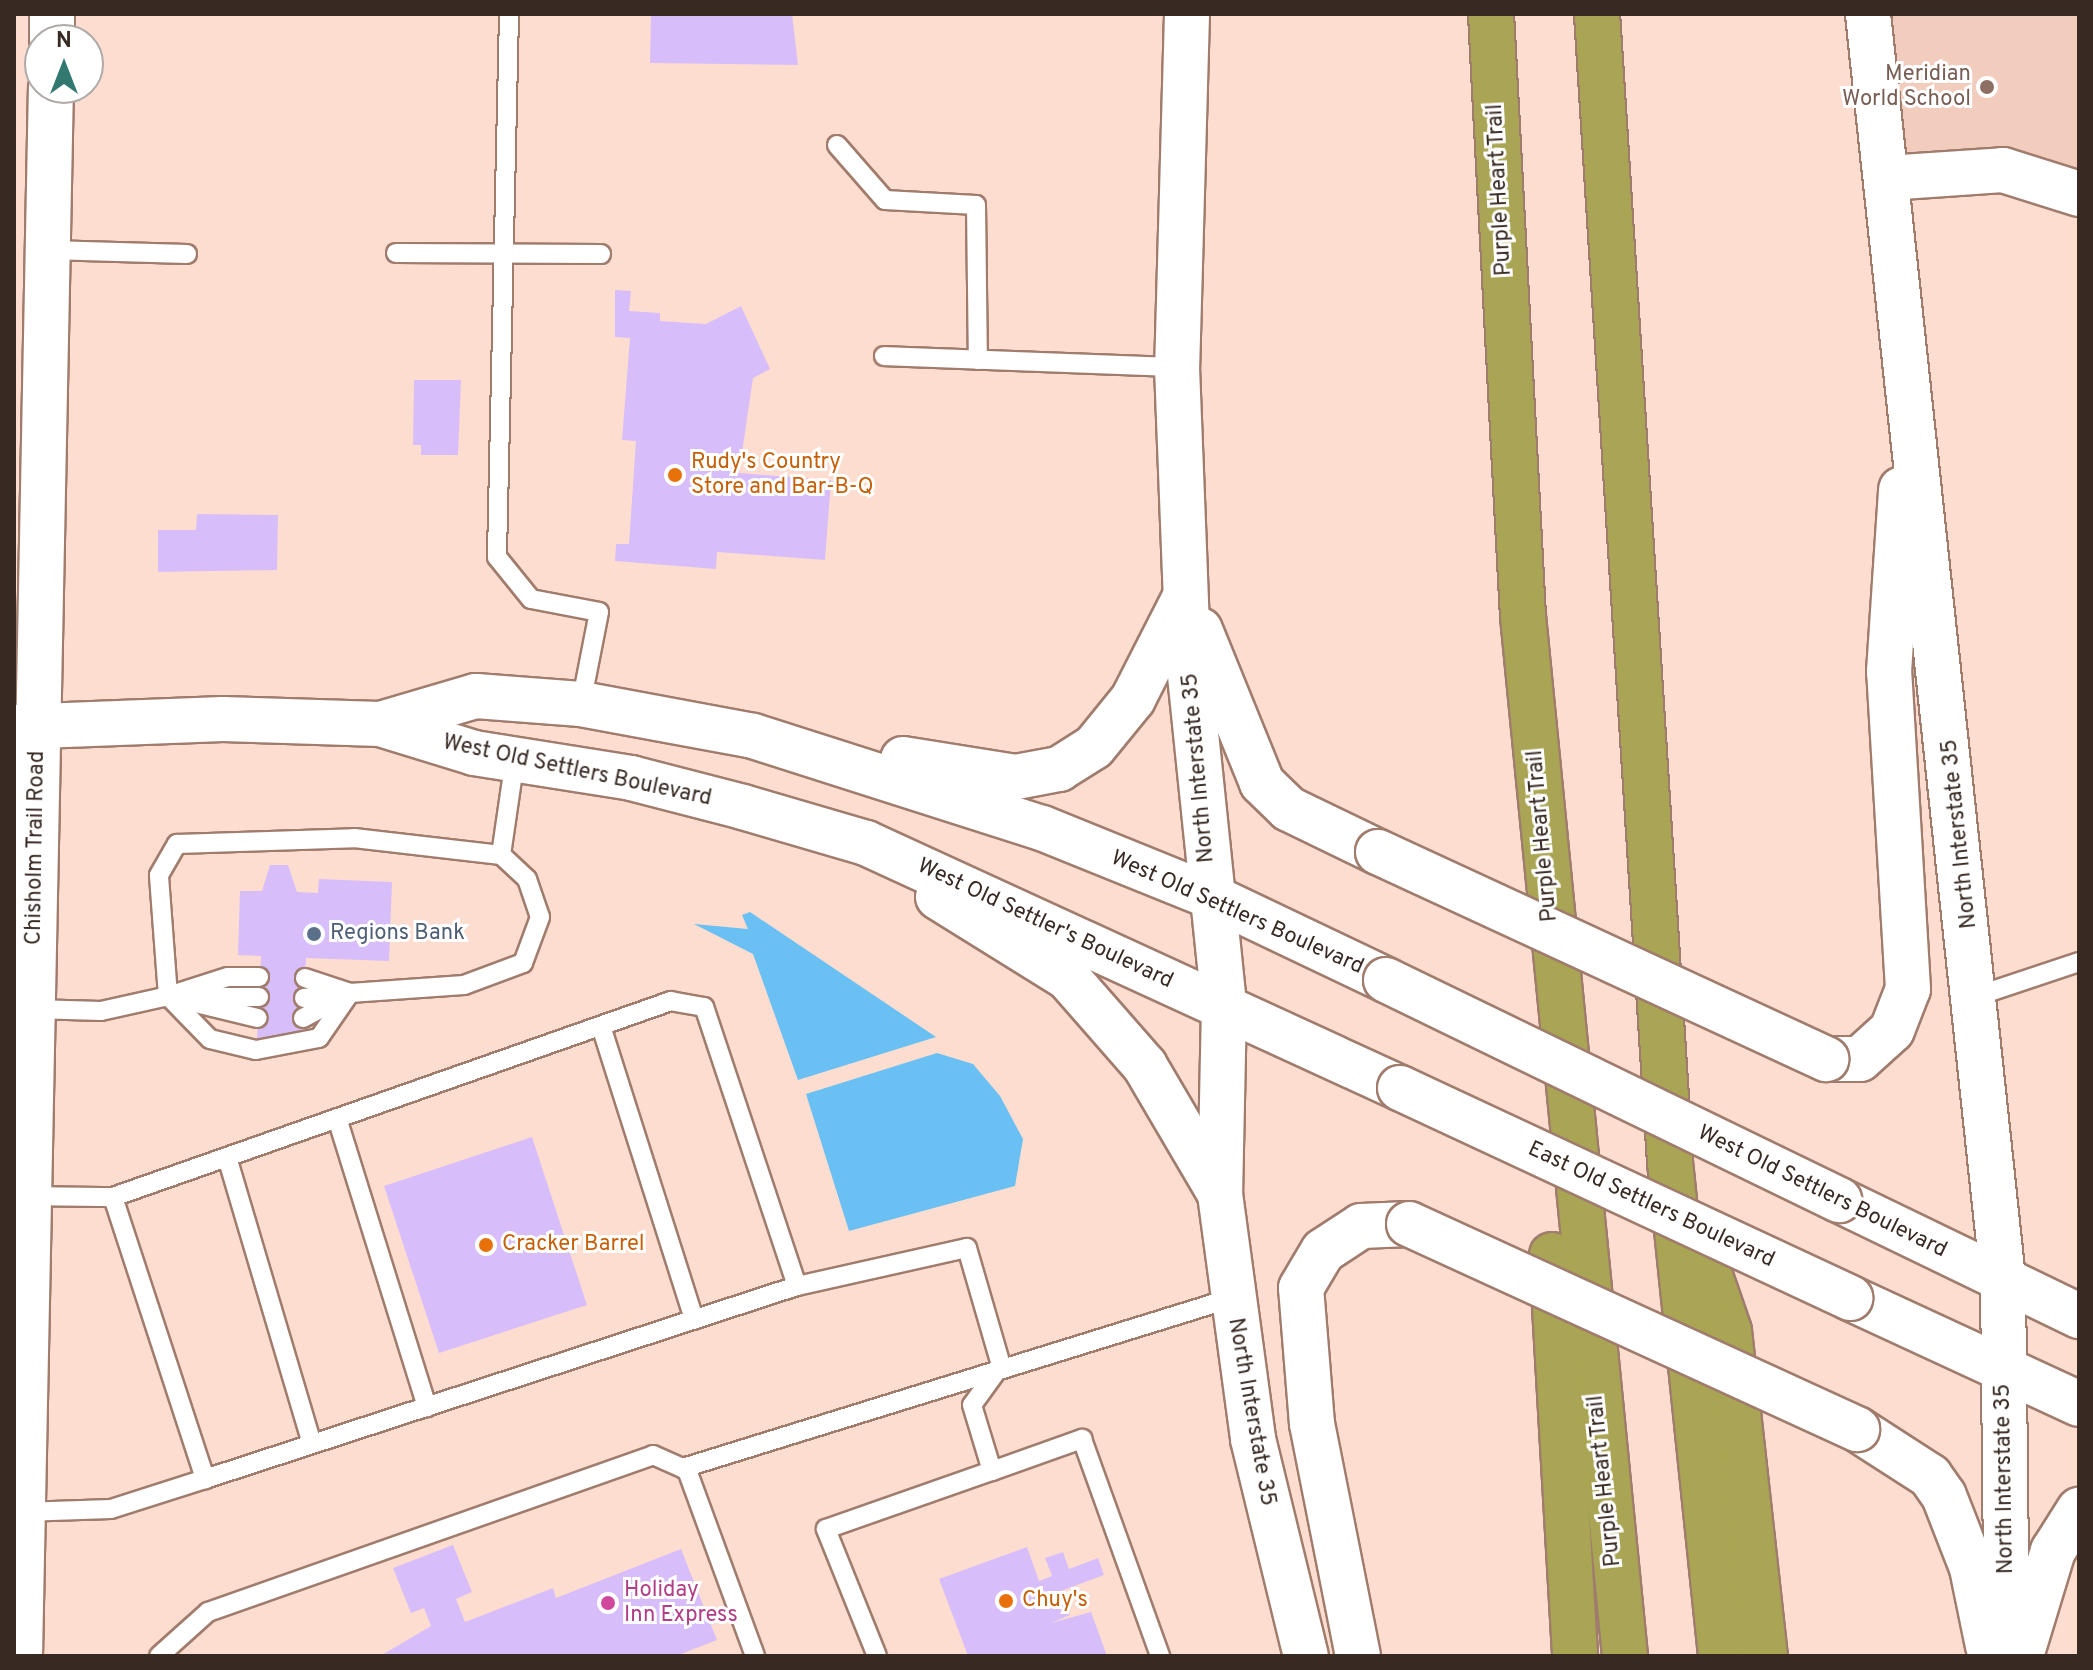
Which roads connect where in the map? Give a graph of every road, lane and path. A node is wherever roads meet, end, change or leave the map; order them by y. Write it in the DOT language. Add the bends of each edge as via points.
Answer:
graph roads {
  1 [pos="509,14"];
  2 [pos="1187,14"];
  3 [pos="1491,14"];
  4 [pos="1597,14"];
  5 [pos="1868,14"];
  6 [pos="51,104"];
  7 [pos="1880,116"];
  8 [pos="837,145"];
  9 [pos="1950,175"];
  10 [pos="1887,178"];
  11 [pos="2079,194"];
  12 [pos="48,250"];
  13 [pos="396,253"];
  14 [pos="503,253"];
  15 [pos="187,254"];
  16 [pos="601,254"];
  17 [pos="884,356"];
  18 [pos="978,360"];
  19 [pos="1177,367"];
  20 [pos="1909,373"];
  21 [pos="1186,594"];
  22 [pos="581,704"];
  23 [pos="380,724"];
  24 [pos="26,726"];
  25 [pos="753,736"];
  26 [pos="1535,747"];
  27 [pos="515,759"];
  28 [pos="866,843"];
  29 [pos="501,855"];
  30 [pos="1210,896"];
  31 [pos="2079,962"];
  32 [pos="259,977"];
  33 [pos="305,978"];
  34 [pos="350,993"];
  35 [pos="168,996"];
  36 [pos="1977,996"];
  37 [pos="259,997"];
  38 [pos="304,998"];
  39 [pos="1224,1006"];
  40 [pos="33,1009"];
  41 [pos="258,1018"];
  42 [pos="303,1018"];
  43 [pos="601,1026"];
  44 [pos="337,1118"];
  45 [pos="227,1157"];
  46 [pos="1670,1162"];
  47 [pos="1220,1194"];
  48 [pos="29,1196"];
  49 [pos="113,1197"];
  50 [pos="2003,1279"];
  51 [pos="797,1286"];
  52 [pos="1232,1298"];
  53 [pos="2079,1316"];
  54 [pos="694,1320"];
  55 [pos="20,1329"];
  56 [pos="1001,1365"];
  57 [pos="2004,1370"];
  58 [pos="2079,1404"];
  59 [pos="427,1407"];
  60 [pos="312,1444"];
  61 [pos="683,1468"];
  62 [pos="992,1471"];
  63 [pos="205,1479"];
  64 [pos="2079,1510"];
  65 [pos="22,1512"];
  66 [pos="20,1656"];
  67 [pos="159,1656"];
  68 [pos="755,1656"];
  69 [pos="877,1656"];
  70 [pos="1160,1656"];
  71 [pos="1306,1656"];
  72 [pos="1358,1656"];
  73 [pos="1575,1656"];
  74 [pos="1625,1656"];
  75 [pos="1721,1656"];
  76 [pos="1765,1656"];
  77 [pos="1991,1656"];
  78 [pos="2007,1656"];
  79 [pos="2021,1656"];
  1 -- 14 [label="lane"];
  2 -- 19 [label="main road, North Interstate 35"];
  3 -- 26 [label="highway, Purple Heart Trail"];
  4 -- 46 [label="highway"];
  5 -- 7 [label="main road, North Interstate 35"];
  6 -- 12 [label="main road, Chisholm Trail Road"];
  7 -- 9 [label="main road" via="1911,156"];
  7 -- 10 [label="main road, North Interstate 35"];
  8 -- 18 [label="lane" via="885,200 976,205"];
  9 -- 10 [label="main road"];
  9 -- 11 [label="main road" via="2003,170"];
  10 -- 20 [label="main road, North Interstate 35"];
  12 -- 15 [label="lane"];
  12 -- 24 [label="main road, Chisholm Trail Road"];
  13 -- 14 [label="lane"];
  14 -- 16 [label="lane"];
  14 -- 22 [label="lane" via="497,557 531,599 599,612"];
  17 -- 18 [label="lane"];
  18 -- 19 [label="lane"];
  19 -- 21 [label="main road, North Interstate 35"];
  20 -- 21 [label="main road, bridge" via="1889,672 1908,989 1892,1030 1860,1059 1826,1059 1289,809 1262,783"];
  20 -- 36 [label="main road, North Interstate 35"];
  21 -- 25 [label="main road" via="1133,699 1094,747 1059,769 1016,777"];
  21 -- 30 [label="main road, North Interstate 35"];
  22 -- 23 [label="main road, West Old Settlers Boulevard" via="476,696"];
  22 -- 25 [label="main road, West Old Settlers Boulevard"];
  23 -- 24 [label="main road, West Old Settlers Boulevard"];
  23 -- 27 [label="main road, West Old Settlers Boulevard"];
  24 -- 40 [label="main road, Chisholm Trail Road"];
  25 -- 30 [label="main road, West Old Settlers Boulevard" via="1042,828"];
  26 -- 73 [label="highway" via="1560,1464"];
  26 -- 74 [label="highway, Purple Heart Trail"];
  27 -- 28 [label="main road, West Old Settlers Boulevard" via="631,778"];
  27 -- 29 [label="lane"];
  28 -- 39 [label="main road, West Old Settler's Boulevard"];
  28 -- 47 [label="main road" via="975,925 1068,978 1145,1066"];
  29 -- 34 [label="lane" via="527,879 540,917 523,963 464,985"];
  29 -- 35 [label="lane" via="354,838 177,844 159,875"];
  30 -- 39 [label="main road, North Interstate 35"];
  30 -- 50 [label="main road, West Old Settlers Boulevard, bridge"];
  31 -- 36 [label="lane"];
  32 -- 35 [label="lane" via="228,977"];
  33 -- 34 [label="lane"];
  34 -- 35 [label="lane" via="319,1038 256,1050 210,1039"];
  34 -- 38 [label="lane"];
  34 -- 42 [label="lane"];
  35 -- 37 [label="lane"];
  35 -- 40 [label="lane" via="101,1011"];
  35 -- 41 [label="lane"];
  36 -- 50 [label="main road, North Interstate 35"];
  39 -- 47 [label="main road, North Interstate 35"];
  39 -- 57 [label="main road, East Old Settlers Boulevard, bridge"];
  40 -- 48 [label="main road, Chisholm Trail Road"];
  43 -- 44 [label="lane"];
  43 -- 51 [label="lane" via="671,1001 704,1007"];
  43 -- 54 [label="lane"];
  44 -- 45 [label="lane"];
  44 -- 59 [label="lane"];
  45 -- 49 [label="lane"];
  45 -- 60 [label="lane"];
  46 -- 75 [label="highway"];
  46 -- 76 [label="highway" via="1729,1331"];
  47 -- 52 [label="main road, North Interstate 35"];
  48 -- 49 [label="lane"];
  48 -- 55 [label="main road, Chisholm Trail Road"];
  49 -- 63 [label="lane"];
  50 -- 53 [label="main road"];
  50 -- 57 [label="main road, North Interstate 35"];
  51 -- 54 [label="lane"];
  51 -- 56 [label="lane" via="967,1248"];
  52 -- 56 [label="lane"];
  52 -- 71 [label="main road, North Interstate 35" via="1256,1454"];
  54 -- 59 [label="lane"];
  55 -- 65 [label="main road, Chisholm Trail Road"];
  56 -- 61 [label="lane"];
  56 -- 62 [label="lane" via="972,1405"];
  57 -- 58 [label="main road, East Old Settlers Boulevard"];
  57 -- 78 [label="main road, North Interstate 35"];
  59 -- 60 [label="lane"];
  60 -- 63 [label="lane"];
  61 -- 67 [label="lane" via="653,1455 208,1612"];
  61 -- 68 [label="lane"];
  62 -- 69 [label="lane" via="826,1529"];
  62 -- 70 [label="lane" via="1082,1439"];
  63 -- 65 [label="lane" via="111,1509"];
  64 -- 79 [label="main road" via="2053,1551"];
  65 -- 66 [label="main road, Chisholm Trail Road"];
  72 -- 77 [label="main road, bridge" via="1312,1424 1301,1288 1323,1251 1361,1226 1409,1224 1857,1429 1930,1476 1944,1496 1972,1568"];
}
